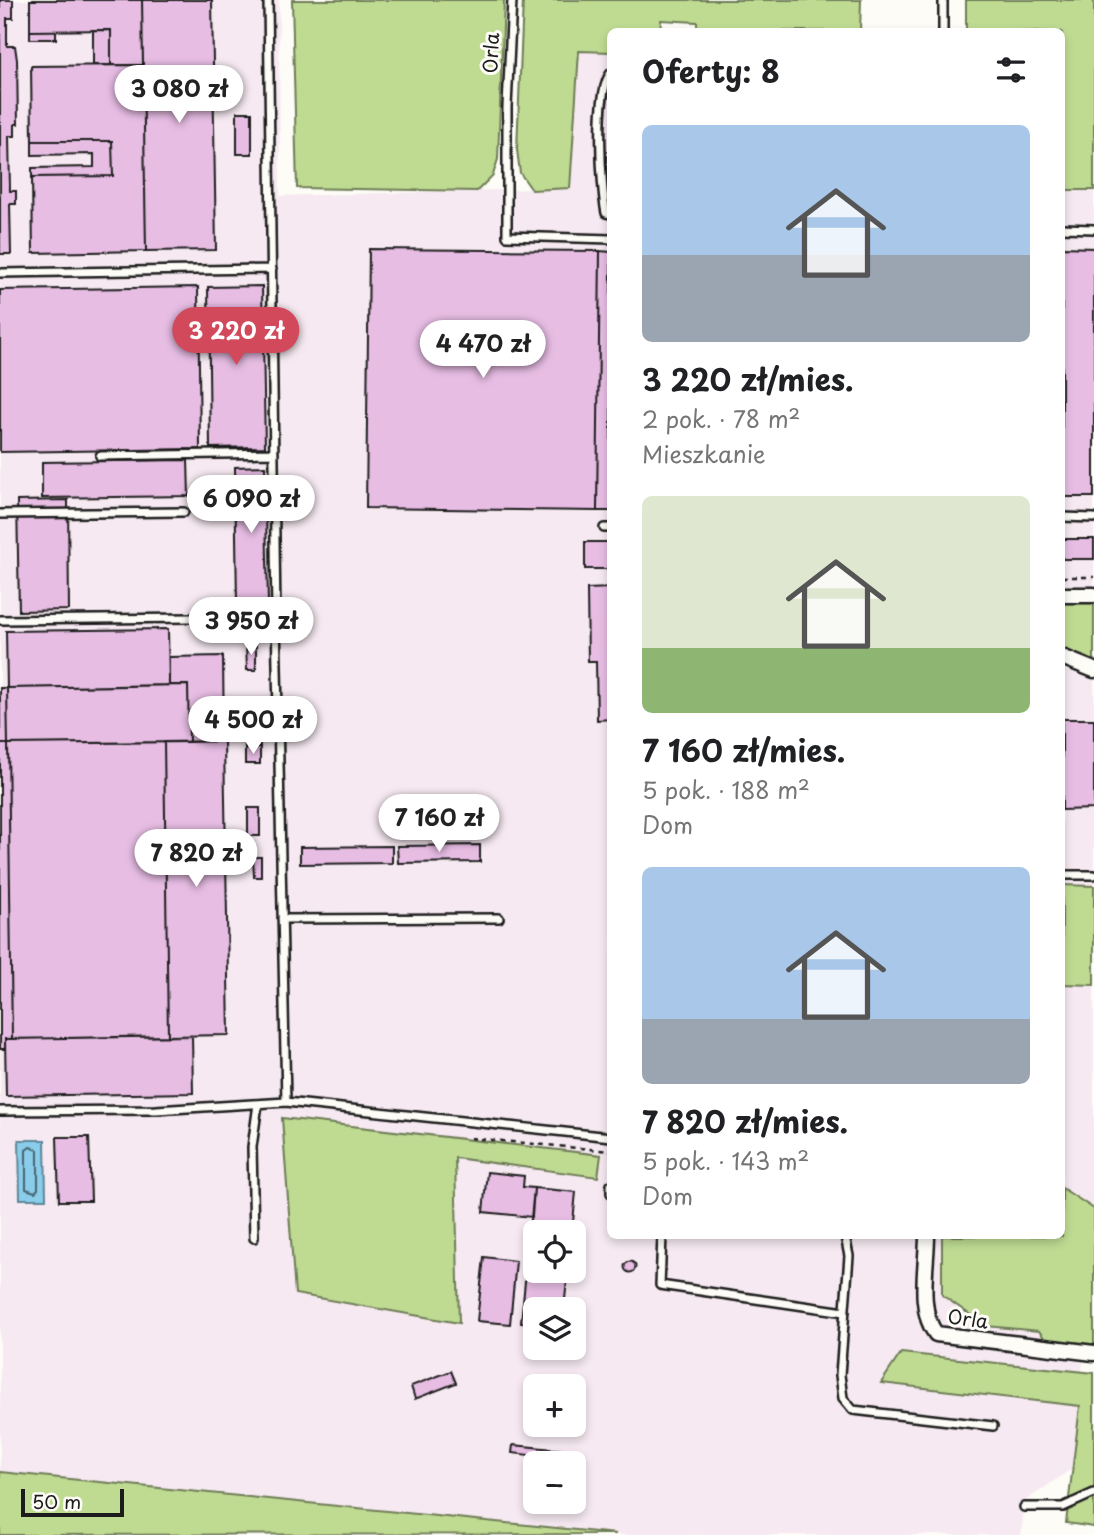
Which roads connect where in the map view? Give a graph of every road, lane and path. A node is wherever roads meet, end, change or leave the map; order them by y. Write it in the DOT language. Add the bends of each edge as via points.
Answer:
graph roads {
  1 [pos="268,0"];
  2 [pos="512,0"];
  3 [pos="943,0"];
  4 [pos="943,28"];
  5 [pos="607,82"];
  6 [pos="607,213"];
  7 [pos="1065,228"];
  8 [pos="1094,229"];
  9 [pos="607,239"];
  10 [pos="272,269"];
  11 [pos="0,273"];
  12 [pos="274,453"];
  13 [pos="100,456"];
  14 [pos="184,512"];
  15 [pos="0,514"];
  16 [pos="1065,517"];
  17 [pos="1094,518"];
  18 [pos="1065,577"];
  19 [pos="1094,577"];
  20 [pos="1065,595"];
  21 [pos="1094,595"];
  22 [pos="276,617"];
  23 [pos="0,621"];
  24 [pos="1065,658"];
  25 [pos="1094,670"];
  26 [pos="1094,875"];
  27 [pos="1065,876"];
  28 [pos="499,918"];
  29 [pos="282,919"];
  30 [pos="286,1102"];
  31 [pos="258,1104"];
  32 [pos="0,1111"];
  33 [pos="607,1137"];
  34 [pos="470,1138"];
  35 [pos="607,1151"];
  36 [pos="254,1238"];
  37 [pos="662,1239"];
  38 [pos="846,1239"];
  39 [pos="927,1239"];
  40 [pos="845,1311"];
  41 [pos="1094,1353"];
  42 [pos="993,1426"];
  43 [pos="1094,1493"];
  44 [pos="1024,1507"];
  1 -- 10 [label="lane"];
  2 -- 9 [label="lane, Orla" via="507,236"];
  3 -- 4 [label="lane"];
  5 -- 6 [label="lane" via="601,189"];
  7 -- 8 [label="lane"];
  10 -- 11 [label="lane"];
  10 -- 12 [label="lane"];
  12 -- 13 [label="lane"];
  12 -- 22 [label="lane"];
  14 -- 15 [label="lane"];
  16 -- 17 [label="lane"];
  18 -- 19 [label="path"];
  20 -- 21 [label="street"];
  22 -- 23 [label="lane"];
  22 -- 29 [label="lane"];
  24 -- 25 [label="street"];
  26 -- 27 [label="lane"];
  28 -- 29 [label="lane"];
  29 -- 30 [label="lane"];
  30 -- 31 [label="lane"];
  30 -- 33 [label="lane"];
  31 -- 32 [label="lane"];
  31 -- 36 [label="lane" via="253,1147"];
  34 -- 35 [label="path"];
  37 -- 40 [label="lane" via="660,1285"];
  38 -- 40 [label="lane" via="849,1256"];
  39 -- 41 [label="street, Orla" via="926,1309 936,1334"];
  40 -- 42 [label="lane" via="840,1375 843,1398 853,1410"];
  43 -- 44 [label="lane" via="1063,1507"];
}
